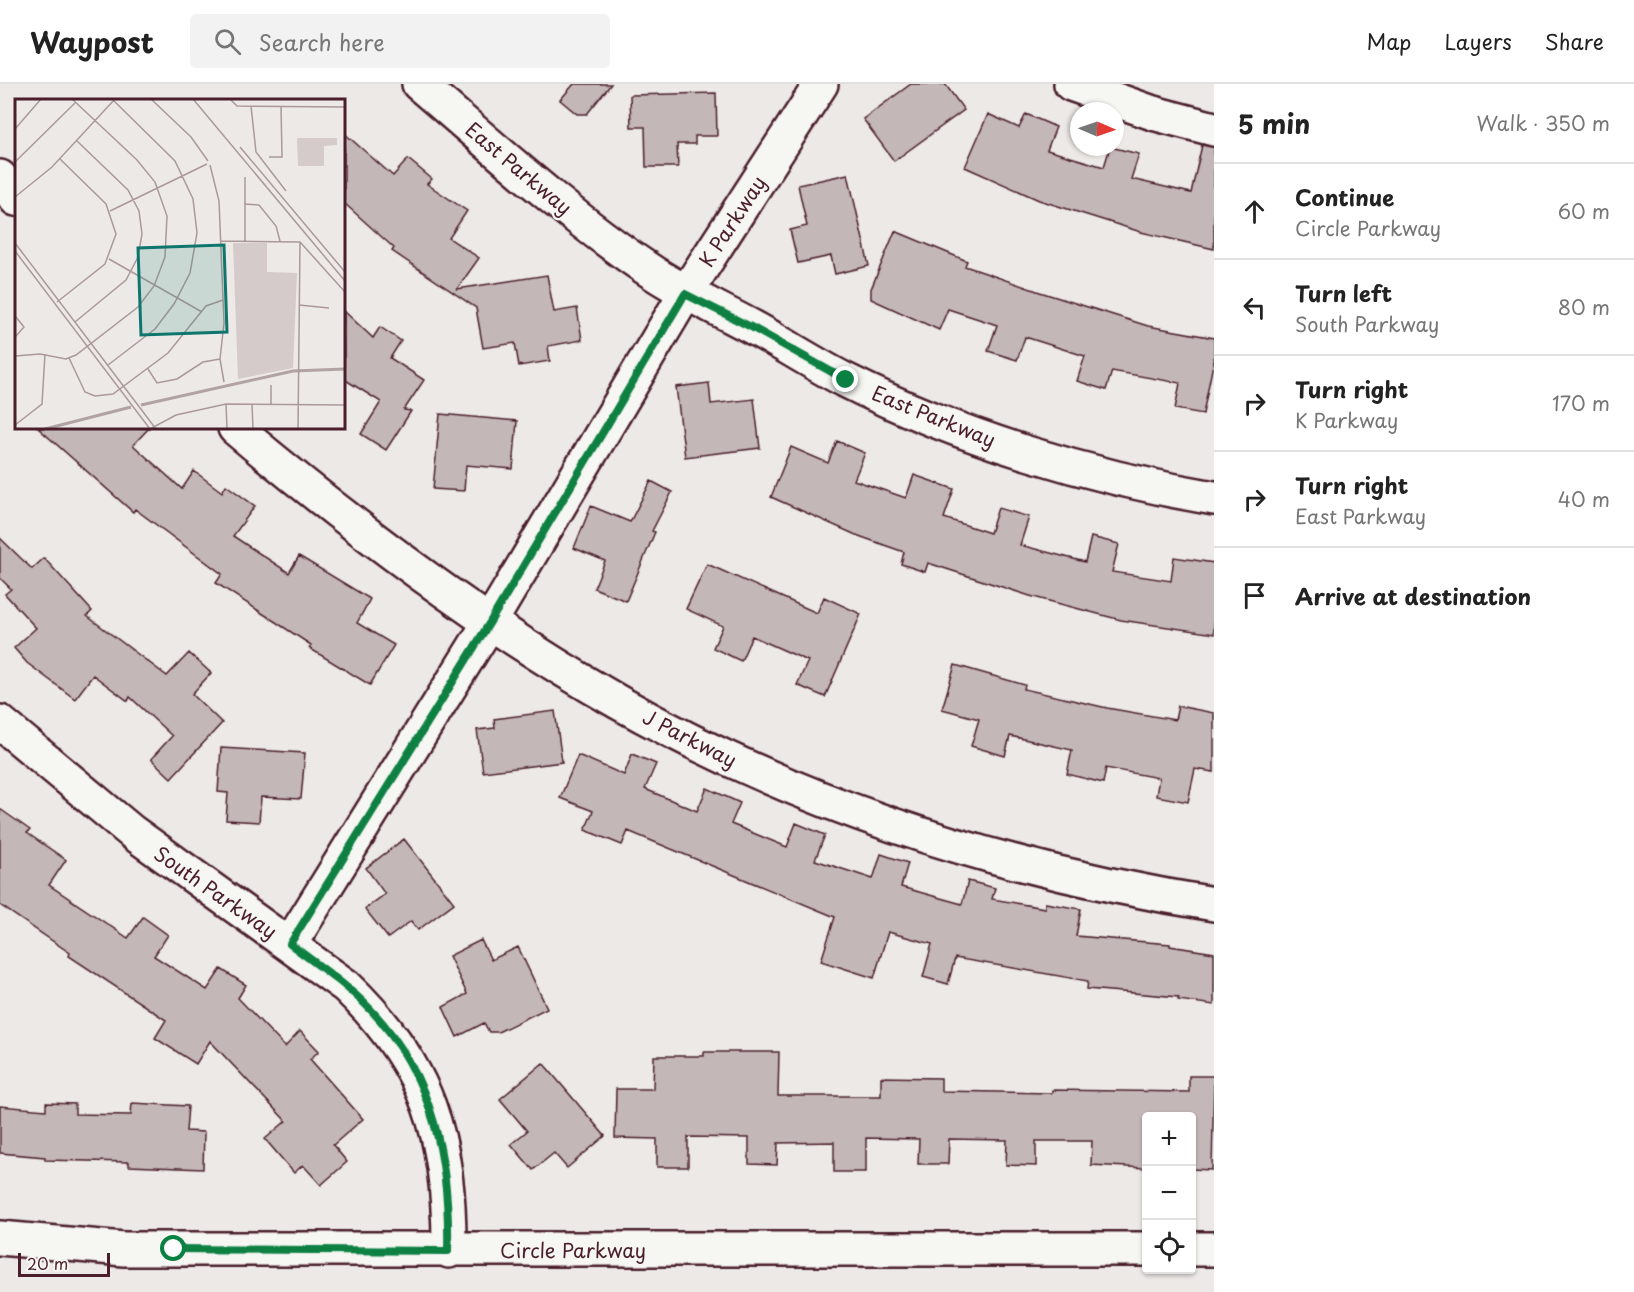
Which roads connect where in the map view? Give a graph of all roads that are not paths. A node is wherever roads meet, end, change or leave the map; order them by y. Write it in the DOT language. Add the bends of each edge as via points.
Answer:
graph roads {
  1 [pos="419,84"];
  2 [pos="821,84"];
  3 [pos="1071,84"];
  4 [pos="1214,129"];
  5 [pos="0,177"];
  6 [pos="15,198"];
  7 [pos="685,294"];
  8 [pos="236,429"];
  9 [pos="1214,498"];
  10 [pos="490,622"];
  11 [pos="0,722"];
  12 [pos="1214,904"];
  13 [pos="290,944"];
  14 [pos="0,1238"];
  15 [pos="1142,1249"];
  16 [pos="1196,1249"];
  17 [pos="1214,1249"];
  18 [pos="448,1251"];
  1 -- 7 [label="street, East Parkway" via="566,208"];
  2 -- 7 [label="street, K Parkway"];
  3 -- 4 [label="street" via="1153,113"];
  5 -- 6 [label="street"];
  7 -- 9 [label="street, East Parkway" via="846,380 936,419 1077,467"];
  7 -- 10 [label="street, K Parkway"];
  8 -- 10 [label="street, J Parkway" via="292,476"];
  10 -- 12 [label="street, J Parkway" via="621,704 729,759 841,807 956,846 1073,878"];
  10 -- 13 [label="street, K Parkway"];
  11 -- 13 [label="street, South Parkway" via="132,832"];
  13 -- 18 [label="street, South Parkway" via="373,1011 414,1071 440,1139 447,1175"];
  14 -- 18 [label="street, Circle Parkway" via="124,1249"];
  15 -- 18 [label="street, Circle Parkway"];
  16 -- 17 [label="street"];
}
